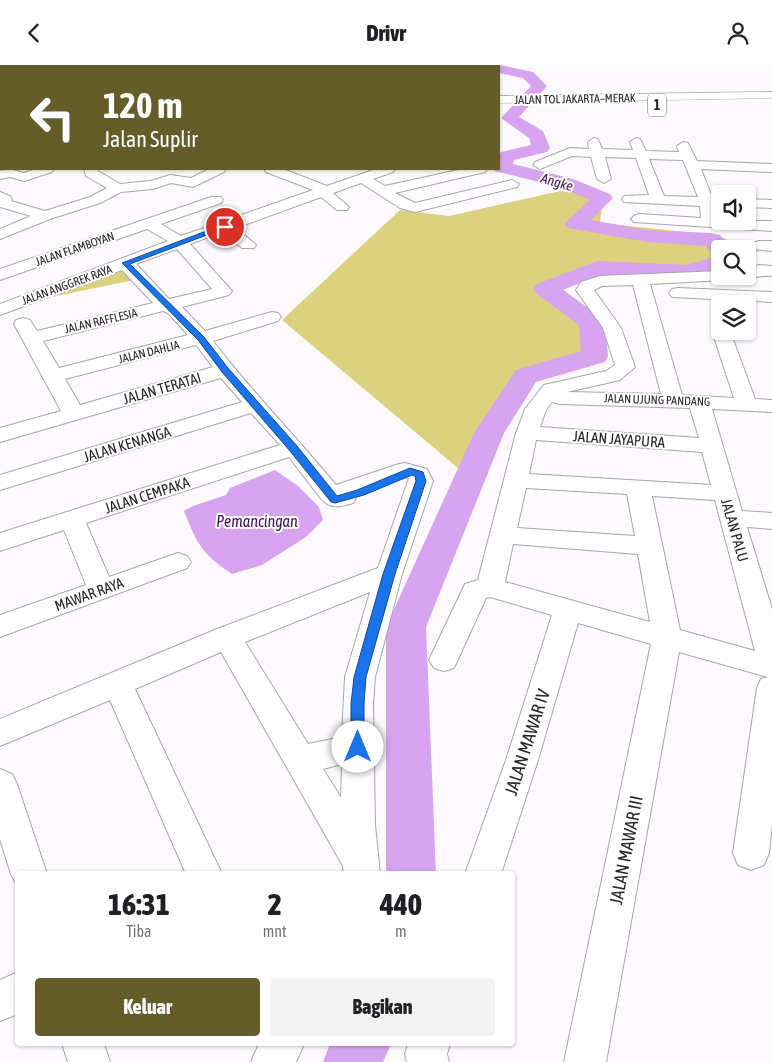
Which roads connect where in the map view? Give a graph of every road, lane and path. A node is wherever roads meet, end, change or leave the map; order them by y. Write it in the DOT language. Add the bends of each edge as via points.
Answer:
graph roads {
  1 [pos="772,95"];
  2 [pos="500,100"];
  3 [pos="772,103"];
  4 [pos="500,107"];
  5 [pos="595,147"];
  6 [pos="639,148"];
  7 [pos="688,156"];
  8 [pos="540,165"];
  9 [pos="772,168"];
  10 [pos="3,170"];
  11 [pos="44,170"];
  12 [pos="91,170"];
  13 [pos="217,170"];
  14 [pos="305,170"];
  15 [pos="385,170"];
  16 [pos="477,170"];
  17 [pos="483,170"];
  18 [pos="273,175"];
  19 [pos="290,175"];
  20 [pos="361,177"];
  21 [pos="604,179"];
  22 [pos="701,182"];
  23 [pos="719,183"];
  24 [pos="118,188"];
  25 [pos="326,190"];
  26 [pos="384,191"];
  27 [pos="0,196"];
  28 [pos="711,197"];
  29 [pos="629,199"];
  30 [pos="216,200"];
  31 [pos="658,200"];
  32 [pos="711,202"];
  33 [pos="756,203"];
  34 [pos="772,204"];
  35 [pos="342,207"];
  36 [pos="275,209"];
  37 [pos="45,216"];
  38 [pos="711,218"];
  39 [pos="638,219"];
  40 [pos="288,220"];
  41 [pos="710,223"];
  42 [pos="772,226"];
  43 [pos="225,227"];
  44 [pos="156,228"];
  45 [pos="6,239"];
  46 [pos="180,242"];
  47 [pos="248,245"];
  48 [pos="39,261"];
  49 [pos="125,263"];
  50 [pos="756,271"];
  51 [pos="772,271"];
  52 [pos="0,275"];
  53 [pos="711,277"];
  54 [pos="642,285"];
  55 [pos="707,294"];
  56 [pos="721,295"];
  57 [pos="756,298"];
  58 [pos="771,299"];
  59 [pos="711,305"];
  60 [pos="4,306"];
  61 [pos="166,306"];
  62 [pos="272,317"];
  63 [pos="32,338"];
  64 [pos="201,338"];
  65 [pos="724,340"];
  66 [pos="225,370"];
  67 [pos="53,376"];
  68 [pos="613,376"];
  69 [pos="631,399"];
  70 [pos="542,400"];
  71 [pos="673,400"];
  72 [pos="699,401"];
  73 [pos="255,405"];
  74 [pos="747,405"];
  75 [pos="772,407"];
  76 [pos="74,414"];
  77 [pos="527,433"];
  78 [pos="0,435"];
  79 [pos="712,445"];
  80 [pos="294,449"];
  81 [pos="515,480"];
  82 [pos="0,483"];
  83 [pos="638,487"];
  84 [pos="724,493"];
  85 [pos="732,518"];
  86 [pos="72,519"];
  87 [pos="772,521"];
  88 [pos="502,535"];
  89 [pos="0,542"];
  90 [pos="650,546"];
  91 [pos="178,562"];
  92 [pos="389,574"];
  93 [pos="490,587"];
  94 [pos="101,589"];
  95 [pos="568,610"];
  96 [pos="0,626"];
  97 [pos="227,637"];
  98 [pos="667,638"];
  99 [pos="772,658"];
  100 [pos="444,659"];
  101 [pos="772,667"];
  102 [pos="118,684"];
  103 [pos="772,688"];
  104 [pos="0,733"];
  105 [pos="358,747"];
  106 [pos="300,760"];
  107 [pos="0,784"];
  108 [pos="751,853"];
  109 [pos="361,867"];
  110 [pos="28,871"];
  111 [pos="203,871"];
  112 [pos="484,871"];
  113 [pos="15,994"];
  114 [pos="0,1001"];
  115 [pos="84,1046"];
  116 [pos="428,1046"];
  117 [pos="89,1062"];
  118 [pos="428,1062"];
  119 [pos="585,1062"];
  1 -- 2 [label="highway, JALAN TOL JAKARTA–MERAK / 1"];
  3 -- 4 [label="highway, JALAN TOL JAKARTA–MERAK / 1"];
  5 -- 6 [label="street"];
  5 -- 8 [label="street" via="568,152"];
  5 -- 21 [label="street"];
  6 -- 7 [label="street"];
  6 -- 31 [label="street"];
  7 -- 9 [label="street"];
  7 -- 22 [label="street"];
  10 -- 11 [label="street" via="24,177"];
  12 -- 24 [label="street"];
  13 -- 24 [label="street" via="192,183 172,179 153,185"];
  14 -- 19 [label="street"];
  15 -- 20 [label="street, JALAN ANGGREK RAYA"];
  16 -- 26 [label="street"];
  17 -- 26 [label="street" via="512,184 417,208 405,205"];
  18 -- 19 [label="street"];
  19 -- 25 [label="street"];
  20 -- 25 [label="street, JALAN ANGGREK RAYA"];
  20 -- 26 [label="street"];
  22 -- 23 [label="street"];
  22 -- 28 [label="street"];
  24 -- 37 [label="street" via="95,200"];
  25 -- 35 [label="street" via="325,194"];
  25 -- 36 [label="street, JALAN ANGGREK RAYA"];
  27 -- 37 [label="street" via="5,199 0,201 2,203"];
  29 -- 31 [label="street"];
  30 -- 44 [label="street"];
  31 -- 32 [label="street"];
  33 -- 34 [label="street"];
  36 -- 40 [label="street"];
  36 -- 43 [label="street, JALAN ANGGREK RAYA"];
  37 -- 45 [label="street"];
  38 -- 41 [label="street"];
  39 -- 41 [label="street"];
  41 -- 42 [label="street"];
  43 -- 46 [label="street, JALAN ANGGREK RAYA"];
  43 -- 47 [label="street"];
  44 -- 46 [label="street"];
  44 -- 48 [label="street" via="58,268"];
  45 -- 48 [label="street"];
  46 -- 49 [label="street, JALAN ANGGREK RAYA"];
  46 -- 61 [label="street, JALAN RAFFLESIA" via="223,290"];
  48 -- 52 [label="street, JALAN FLAMBOYAN"];
  49 -- 60 [label="street, JALAN ANGGREK RAYA"];
  49 -- 61 [label="street"];
  50 -- 51 [label="street"];
  53 -- 54 [label="street"];
  54 -- 55 [label="street"];
  54 -- 68 [label="street" via="600,281 585,290 619,340 625,367"];
  54 -- 71 [label="street"];
  55 -- 56 [label="street"];
  55 -- 59 [label="street"];
  57 -- 58 [label="street"];
  60 -- 63 [label="street"];
  61 -- 63 [label="street, JALAN RAFFLESIA"];
  61 -- 64 [label="street" via="174,309"];
  62 -- 64 [label="street, JALAN DAHLIA"];
  63 -- 67 [label="street"];
  64 -- 66 [label="street"];
  64 -- 67 [label="street, JALAN DAHLIA"];
  65 -- 74 [label="street"];
  66 -- 73 [label="street"];
  66 -- 76 [label="street, JALAN TERATAI"];
  67 -- 76 [label="street"];
  68 -- 69 [label="street"];
  68 -- 70 [label="street" via="555,387"];
  69 -- 70 [label="street, JALAN UJUNG PANDANG" via="574,397"];
  69 -- 71 [label="street, JALAN UJUNG PANDANG"];
  70 -- 77 [label="street"];
  71 -- 72 [label="street, JALAN UJUNG PANDANG"];
  72 -- 74 [label="street, JALAN UJUNG PANDANG"];
  72 -- 79 [label="street, JALAN PALU"];
  73 -- 80 [label="street"];
  73 -- 82 [label="street, JALAN KENANGA"];
  74 -- 75 [label="street, JALAN UJUNG PANDANG"];
  76 -- 78 [label="street, JALAN TERATAI"];
  77 -- 79 [label="street, JALAN JAYAPURA"];
  77 -- 81 [label="street"];
  79 -- 84 [label="street, JALAN PALU"];
  80 -- 86 [label="street, JALAN CEMPAKA"];
  80 -- 92 [label="street" via="332,497 360,493 410,471 419,474 421,481"];
  81 -- 83 [label="street"];
  81 -- 88 [label="street"];
  83 -- 84 [label="street"];
  83 -- 90 [label="street"];
  84 -- 85 [label="street, JALAN PALU"];
  85 -- 87 [label="street"];
  85 -- 99 [label="street, JALAN PALU"];
  86 -- 89 [label="street, JALAN CEMPAKA"];
  86 -- 94 [label="street"];
  88 -- 90 [label="street"];
  88 -- 93 [label="street"];
  90 -- 98 [label="street"];
  91 -- 94 [label="street, MAWAR RAYA"];
  92 -- 97 [label="street"];
  92 -- 105 [label="street" via="360,677"];
  93 -- 95 [label="street"];
  93 -- 100 [label="street" via="475,591"];
  94 -- 96 [label="street, MAWAR RAYA"];
  95 -- 98 [label="street"];
  95 -- 112 [label="street, JALAN MAWAR IV"];
  97 -- 102 [label="street"];
  97 -- 106 [label="street"];
  98 -- 101 [label="street"];
  98 -- 119 [label="street, JALAN MAWAR III"];
  102 -- 104 [label="street"];
  102 -- 111 [label="street"];
  103 -- 108 [label="street"];
  105 -- 106 [label="street"];
  105 -- 109 [label="street"];
  106 -- 109 [label="street"];
  107 -- 110 [label="street"];
  113 -- 114 [label="street"];
  115 -- 117 [label="street"];
  116 -- 118 [label="street"];
}
